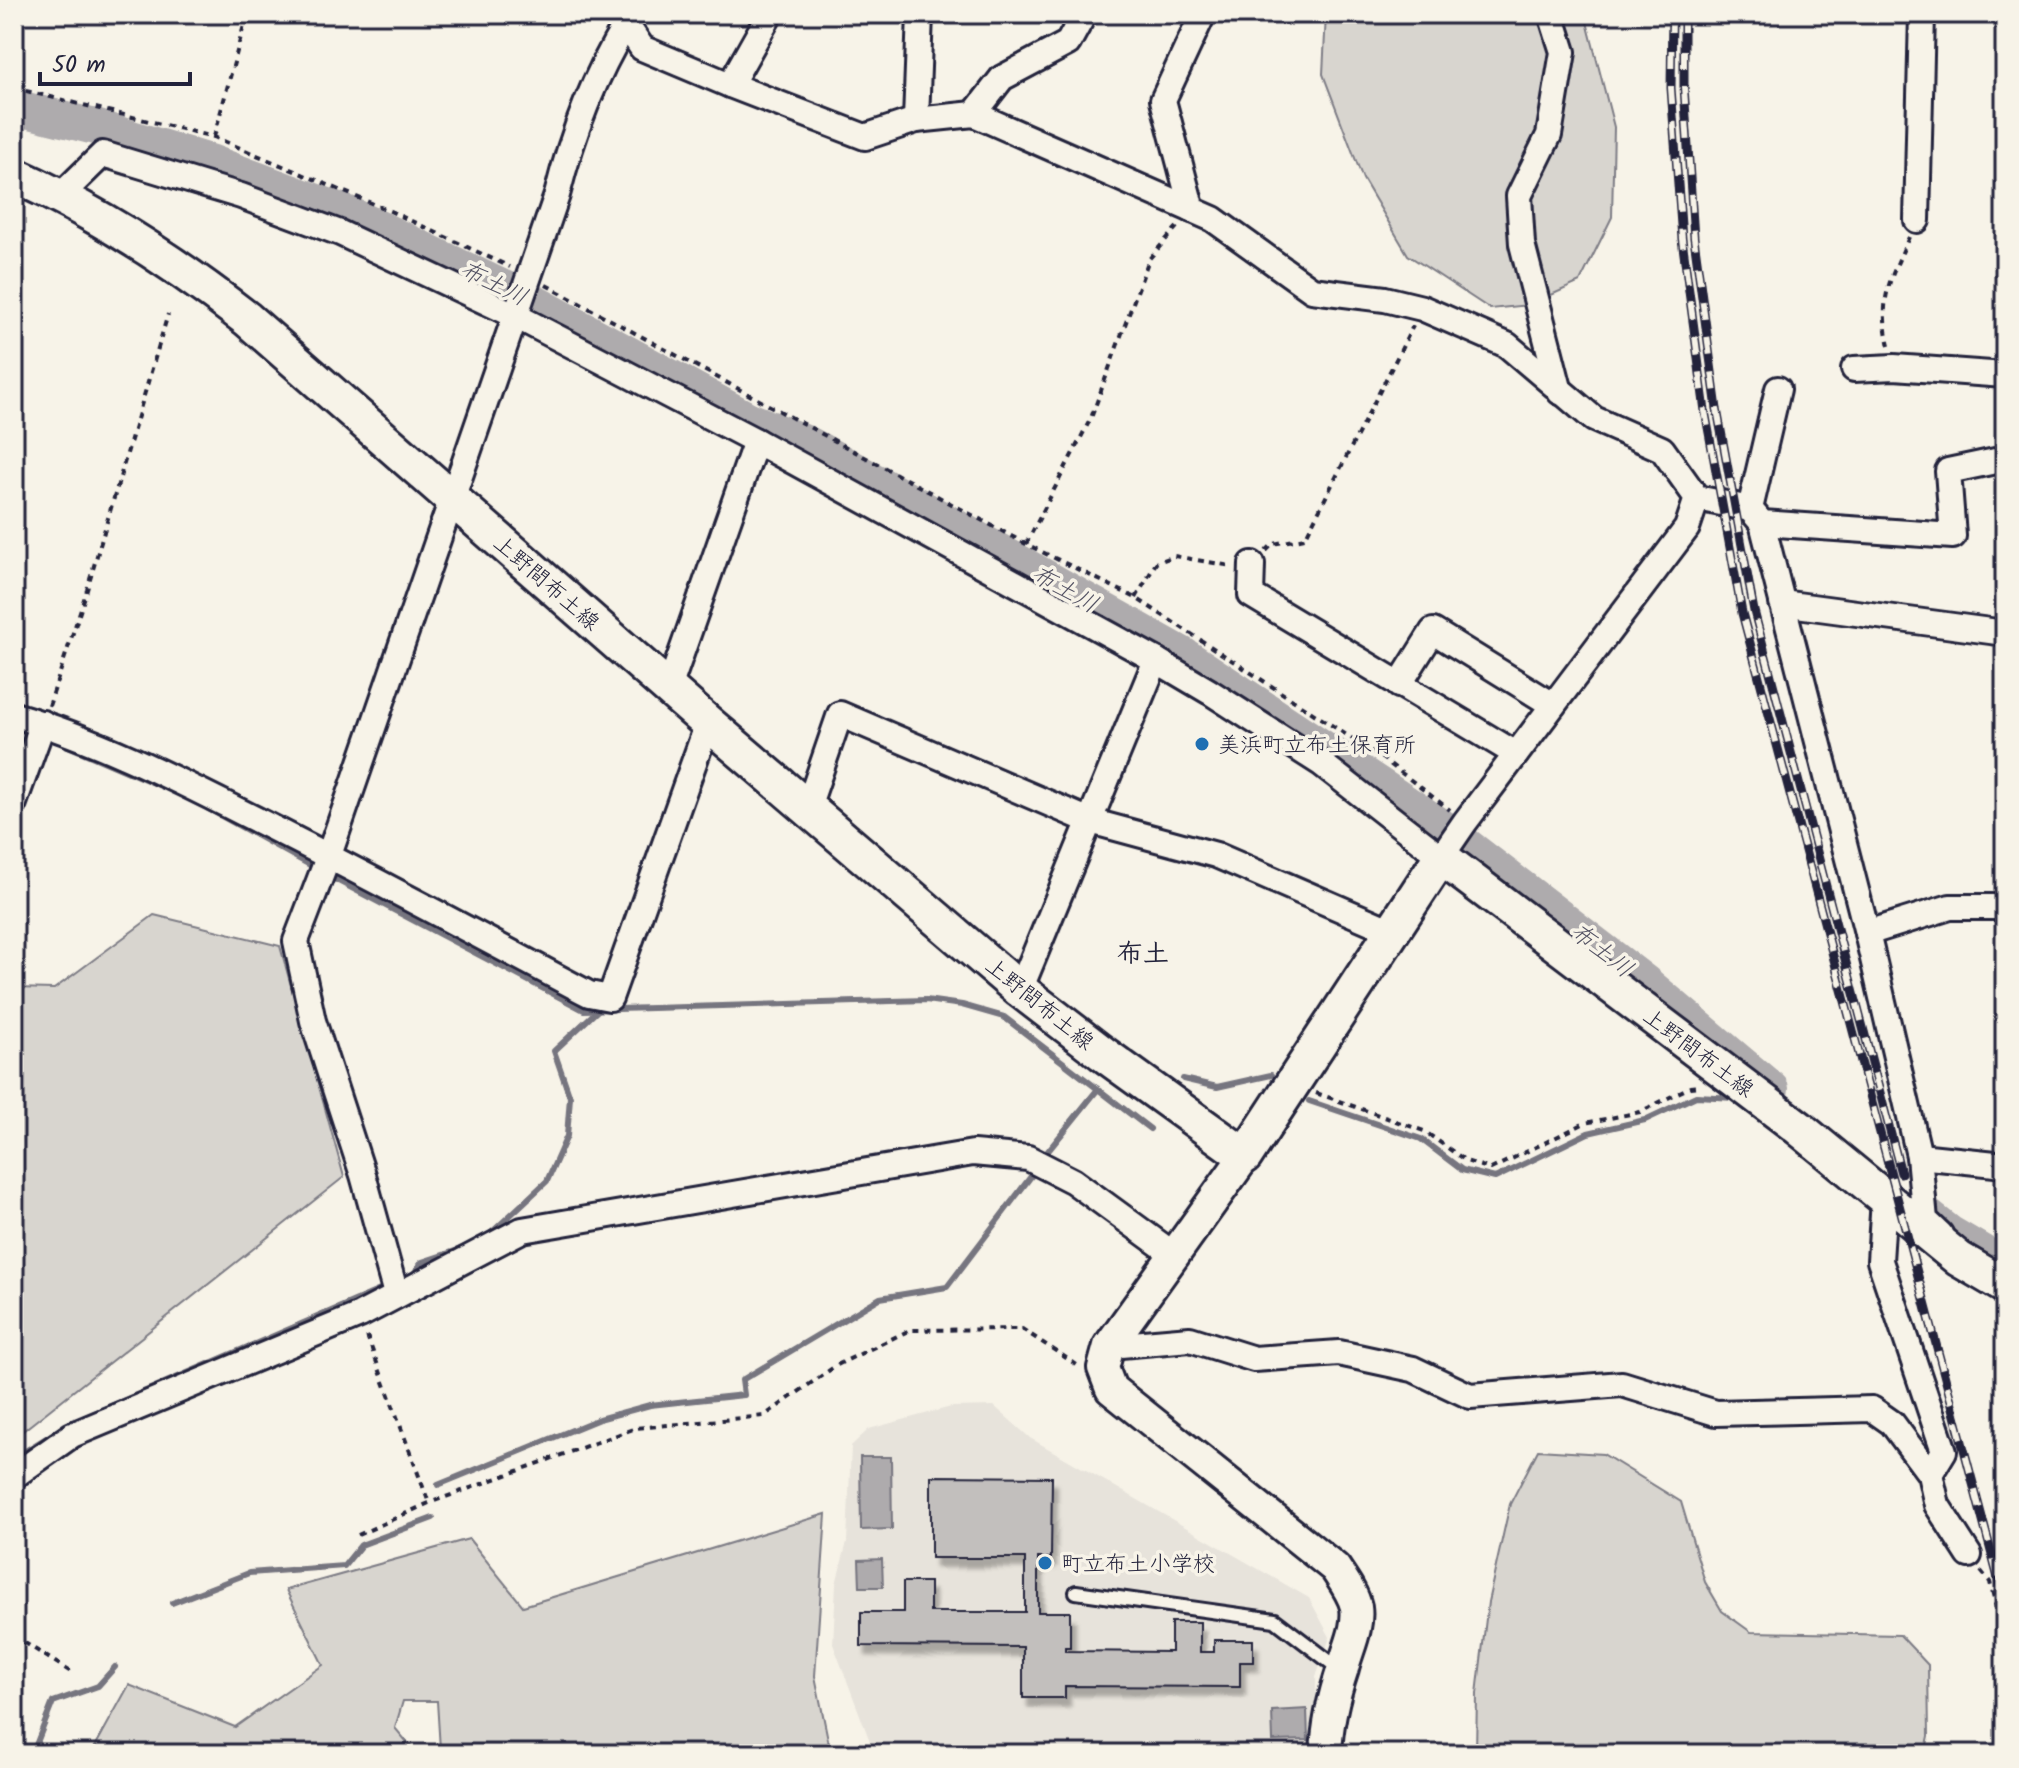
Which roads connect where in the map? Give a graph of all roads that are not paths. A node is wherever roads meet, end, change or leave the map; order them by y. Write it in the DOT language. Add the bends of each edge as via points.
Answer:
graph roads {
  1 [pos="770,14"];
  2 [pos="920,14"];
  3 [pos="1084,14"];
  4 [pos="1203,14"];
  5 [pos="1551,14"];
  6 [pos="1922,14"];
  7 [pos="625,19"];
  8 [pos="730,85"];
  9 [pos="974,114"];
  10 [pos="916,120"];
  11 [pos="14,175"];
  12 [pos="60,196"];
  13 [pos="1192,210"];
  14 [pos="1917,220"];
  15 [pos="514,315"];
  16 [pos="1854,369"];
  17 [pos="2005,375"];
  18 [pos="1778,389"];
  19 [pos="1560,392"];
  20 [pos="756,441"];
  21 [pos="2005,459"];
  22 [pos="451,498"];
  23 [pos="1697,498"];
  24 [pos="1756,516"];
  25 [pos="1252,564"];
  26 [pos="1782,603"];
  27 [pos="2005,633"];
  28 [pos="1156,660"];
  29 [pos="1399,685"];
  30 [pos="669,688"];
  31 [pos="1553,705"];
  32 [pos="14,715"];
  33 [pos="43,723"];
  34 [pos="708,723"];
  35 [pos="1516,754"];
  36 [pos="14,803"];
  37 [pos="808,807"];
  38 [pos="1090,821"];
  39 [pos="1445,852"];
  40 [pos="329,855"];
  41 [pos="2005,907"];
  42 [pos="1394,932"];
  43 [pos="1867,933"];
  44 [pos="1020,990"];
  45 [pos="1245,1156"];
  46 [pos="1919,1156"];
  47 [pos="2005,1165"];
  48 [pos="1884,1198"];
  49 [pos="1173,1254"];
  50 [pos="1999,1284"];
  51 [pos="396,1294"];
  52 [pos="1106,1357"];
  53 [pos="1930,1474"];
  54 [pos="14,1476"];
  55 [pos="1969,1555"];
  56 [pos="1076,1592"];
  57 [pos="1342,1671"];
  58 [pos="1326,1754"];
  1 -- 8 [label="street"];
  2 -- 10 [label="street"];
  3 -- 9 [label="street" via="1068,43 1002,78"];
  4 -- 13 [label="street" via="1163,100"];
  5 -- 19 [label="street" via="1563,52 1549,135 1519,196 1522,244"];
  6 -- 14 [label="street"];
  7 -- 8 [label="street" via="642,48"];
  7 -- 15 [label="street" via="567,156"];
  8 -- 10 [label="street" via="865,137"];
  9 -- 10 [label="street"];
  9 -- 13 [label="street"];
  11 -- 12 [label="main road, 上野間布土線"];
  12 -- 15 [label="street" via="103,154 340,233"];
  12 -- 22 [label="main road, 上野間布土線" via="132,236 247,319"];
  13 -- 19 [label="street" via="1213,219 1312,290 1422,308 1507,345"];
  15 -- 20 [label="street"];
  15 -- 22 [label="street"];
  16 -- 17 [label="street"];
  18 -- 24 [label="street"];
  19 -- 23 [label="street" via="1594,419 1662,449"];
  20 -- 28 [label="street"];
  20 -- 30 [label="street"];
  21 -- 24 [label="street" via="1948,471 1953,536"];
  22 -- 30 [label="main road, 上野間布土線"];
  22 -- 40 [label="street"];
  23 -- 24 [label="street"];
  23 -- 31 [label="street" via="1687,528"];
  24 -- 26 [label="street"];
  25 -- 29 [label="street" via="1251,595"];
  26 -- 27 [label="street"];
  26 -- 43 [label="street"];
  28 -- 38 [label="street"];
  28 -- 39 [label="street" via="1322,764"];
  29 -- 31 [label="street" via="1433,631"];
  29 -- 35 [label="street"];
  30 -- 34 [label="main road, 上野間布土線"];
  31 -- 35 [label="street"];
  32 -- 33 [label="street"];
  33 -- 36 [label="street"];
  33 -- 40 [label="street" via="177,780"];
  34 -- 37 [label="main road, 上野間布土線"];
  34 -- 40 [label="street" via="610,998 589,994"];
  35 -- 39 [label="street"];
  37 -- 38 [label="street" via="840,714"];
  37 -- 44 [label="main road, 上野間布土線"];
  38 -- 42 [label="street" via="1216,855"];
  38 -- 44 [label="street"];
  39 -- 42 [label="main road"];
  39 -- 48 [label="main road, 上野間布土線"];
  40 -- 51 [label="street" via="296,941 313,1021"];
  41 -- 43 [label="street" via="1950,907"];
  42 -- 45 [label="main road"];
  43 -- 46 [label="street"];
  44 -- 45 [label="main road, 上野間布土線"];
  45 -- 49 [label="street"];
  46 -- 47 [label="street"];
  46 -- 50 [label="street" via="1925,1209"];
  48 -- 50 [label="main road, 上野間布土線"];
  48 -- 53 [label="street" via="1880,1261 1944,1451"];
  49 -- 51 [label="street" via="1073,1181 1040,1164 973,1153 522,1230"];
  49 -- 52 [label="street"];
  51 -- 54 [label="street" via="360,1315 72,1435"];
  52 -- 53 [label="street" via="1190,1339 1254,1359 1339,1353 1413,1369 1470,1396 1622,1384 1716,1413 1872,1409 1892,1423"];
  52 -- 57 [label="street" via="1111,1389 1335,1568 1356,1606"];
  53 -- 55 [label="street" via="1937,1505"];
  56 -- 57 [label="lane" via="1275,1620"];
  57 -- 58 [label="street"];
}
